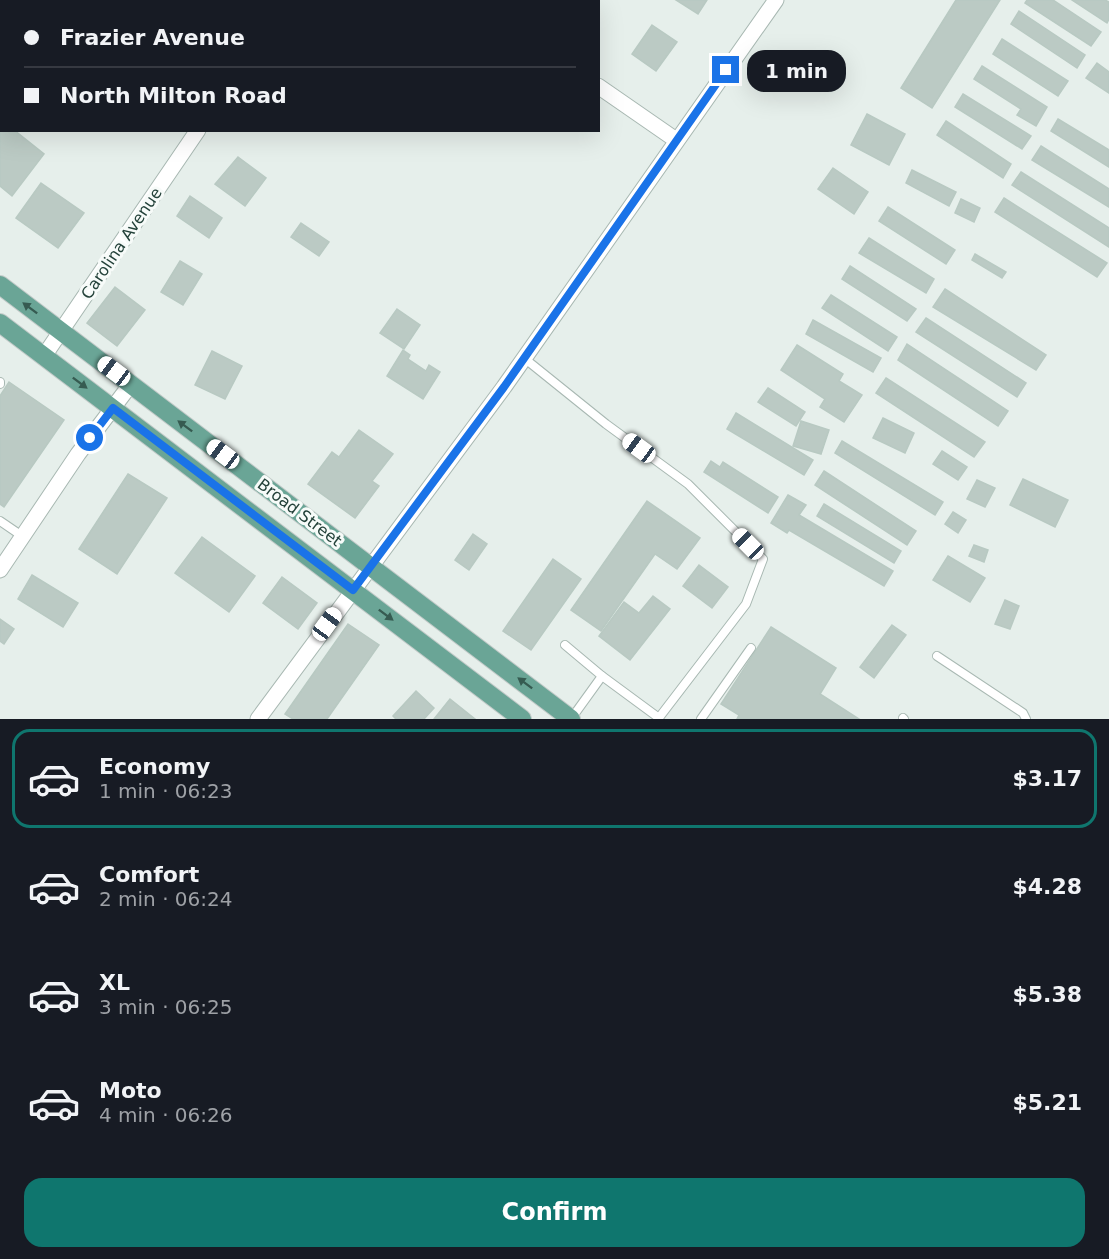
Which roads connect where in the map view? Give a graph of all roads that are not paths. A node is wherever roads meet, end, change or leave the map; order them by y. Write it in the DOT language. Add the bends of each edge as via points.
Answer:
graph roads {
  1 [pos="776,0"];
  2 [pos="600,87"];
  3 [pos="197,132"];
  4 [pos="676,140"];
  5 [pos="0,285"];
  6 [pos="0,324"];
  7 [pos="61,332"];
  8 [pos="44,356"];
  9 [pos="524,358"];
  10 [pos="131,384"];
  11 [pos="113,408"];
  12 [pos="0,521"];
  13 [pos="22,536"];
  14 [pos="371,566"];
  15 [pos="0,570"];
  16 [pos="353,590"];
  17 [pos="565,645"];
  18 [pos="751,648"];
  19 [pos="937,656"];
  20 [pos="602,676"];
  21 [pos="659,718"];
  22 [pos="258,719"];
  23 [pos="522,719"];
  24 [pos="571,719"];
  25 [pos="701,719"];
  26 [pos="1026,719"];
  1 -- 4 [label="street"];
  2 -- 4 [label="street"];
  3 -- 7 [label="street, Carolina Avenue"];
  4 -- 9 [label="street"];
  7 -- 5 [label="main road, Broad Street, one-way"];
  6 -- 8 [label="main road, Broad Street"];
  7 -- 8 [label="street, Carolina Avenue"];
  7 -- 10 [label="main road, Broad Street"];
  8 -- 11 [label="main road, Broad Street, one-way"];
  9 -- 14 [label="street"];
  9 -- 21 [label="lane" via="688,484 763,559 746,604"];
  10 -- 11 [label="street"];
  14 -- 10 [label="main road, Broad Street, one-way"];
  11 -- 13 [label="street"];
  11 -- 16 [label="main road, Broad Street"];
  12 -- 13 [label="lane"];
  13 -- 15 [label="street"];
  14 -- 16 [label="street"];
  24 -- 14 [label="main road, Broad Street, one-way"];
  16 -- 22 [label="street"];
  16 -- 23 [label="main road, Broad Street, one-way"];
  17 -- 20 [label="lane"];
  18 -- 25 [label="lane"];
  19 -- 26 [label="lane" via="1023,713"];
  20 -- 21 [label="lane"];
  20 -- 24 [label="lane"];
}
